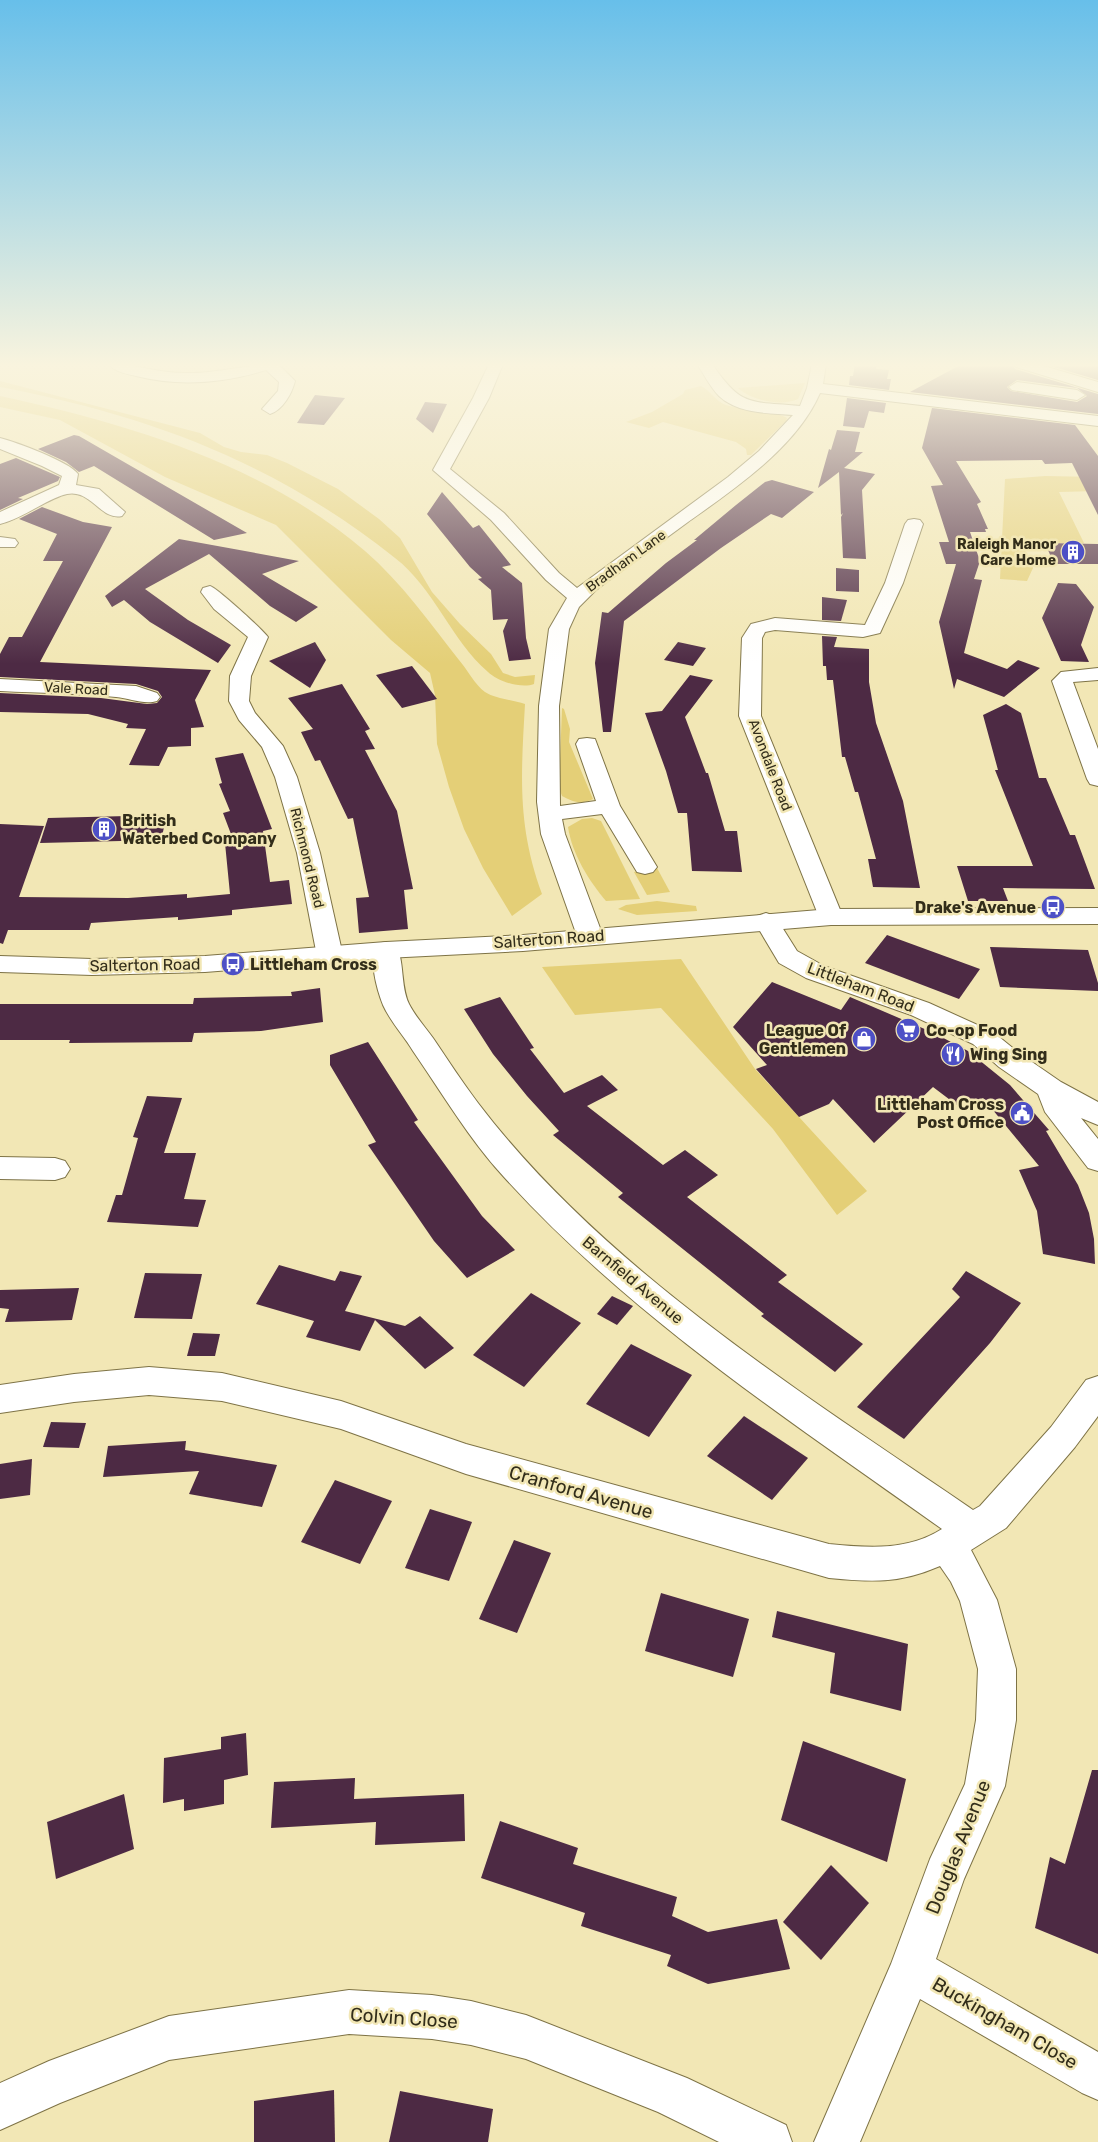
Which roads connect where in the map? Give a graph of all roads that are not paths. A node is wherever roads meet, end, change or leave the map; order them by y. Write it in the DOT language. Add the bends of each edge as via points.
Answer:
graph roads {
  1 [pos="45,464"];
  2 [pos="444,464"];
  3 [pos="753,464"];
  4 [pos="66,488"];
  5 [pos="116,512"];
  6 [pos="0,519"];
  7 [pos="914,524"];
  8 [pos="210,592"];
  9 [pos="578,597"];
  10 [pos="1098,674"];
  11 [pos="0,685"];
  12 [pos="150,697"];
  13 [pos="586,744"];
  14 [pos="1098,778"];
  15 [pos="610,806"];
  16 [pos="550,814"];
  17 [pos="645,867"];
  18 [pos="830,916"];
  19 [pos="1098,916"];
  20 [pos="766,921"];
  21 [pos="590,936"];
  22 [pos="386,950"];
  23 [pos="330,956"];
  24 [pos="0,964"];
  25 [pos="1051,1089"];
  26 [pos="1098,1115"];
  27 [pos="1098,1160"];
  28 [pos="0,1168"];
  29 [pos="55,1169"];
  30 [pos="1097,1393"];
  31 [pos="0,1400"];
  32 [pos="959,1538"];
  33 [pos="911,1969"];
  34 [pos="1098,2076"];
  35 [pos="0,2107"];
  36 [pos="769,2142"];
  37 [pos="837,2142"];
  1 -- 4 [label="street" via="70,474"];
  2 -- 9 [label="street" via="441,470 476,496 566,590"];
  3 -- 9 [label="street, Bradham Lane"];
  4 -- 5 [label="street" via="93,494"];
  4 -- 6 [label="street"];
  7 -- 18 [label="street, Avondale Road" via="874,629 863,631 775,624 758,628 752,638 750,716"];
  8 -- 23 [label="street, Richmond Road" via="215,602 251,627 258,638 238,682 239,702 249,722 262,732 276,753 303,828"];
  9 -- 16 [label="street, Bradham Lane" via="559,629 554,660 549,706"];
  10 -- 14 [label="street" via="1068,676 1062,681"];
  11 -- 12 [label="street, Vale Road" via="136,692"];
  13 -- 15 [label="street"];
  15 -- 16 [label="street"];
  15 -- 17 [label="street"];
  16 -- 21 [label="street, Bradham Lane" via="553,834"];
  18 -- 19 [label="street, Salterton Road"];
  18 -- 20 [label="street, Salterton Road"];
  20 -- 21 [label="street, Salterton Road"];
  20 -- 25 [label="street, Littleham Road" via="788,957 815,972 920,1009 983,1038"];
  21 -- 22 [label="street, Salterton Road"];
  22 -- 23 [label="street, Salterton Road"];
  22 -- 32 [label="street, Barnfield Avenue" via="388,975 396,1005 467,1109 508,1161 574,1230 684,1323 814,1420"];
  23 -- 24 [label="street, Salterton Road" via="92,967"];
  25 -- 26 [label="street, Littleham Road"];
  25 -- 27 [label="street" via="1055,1105"];
  28 -- 29 [label="street"];
  30 -- 32 [label="street, Cranford Avenue" via="993,1517"];
  31 -- 32 [label="street, Cranford Avenue" via="74,1388 149,1381 222,1387 340,1415 466,1459 694,1526 829,1561 874,1565 912,1561"];
  32 -- 33 [label="street, Douglas Avenue" via="964,1570 978,1600 997,1669 996,1720 985,1786 945,1874"];
  33 -- 34 [label="street, Buckingham Close"];
  33 -- 37 [label="street, Douglas Avenue"];
  35 -- 36 [label="street, Colvin Close" via="49,2084 169,2038 349,2012 432,2017 471,2023 526,2038 671,2094"];
}
